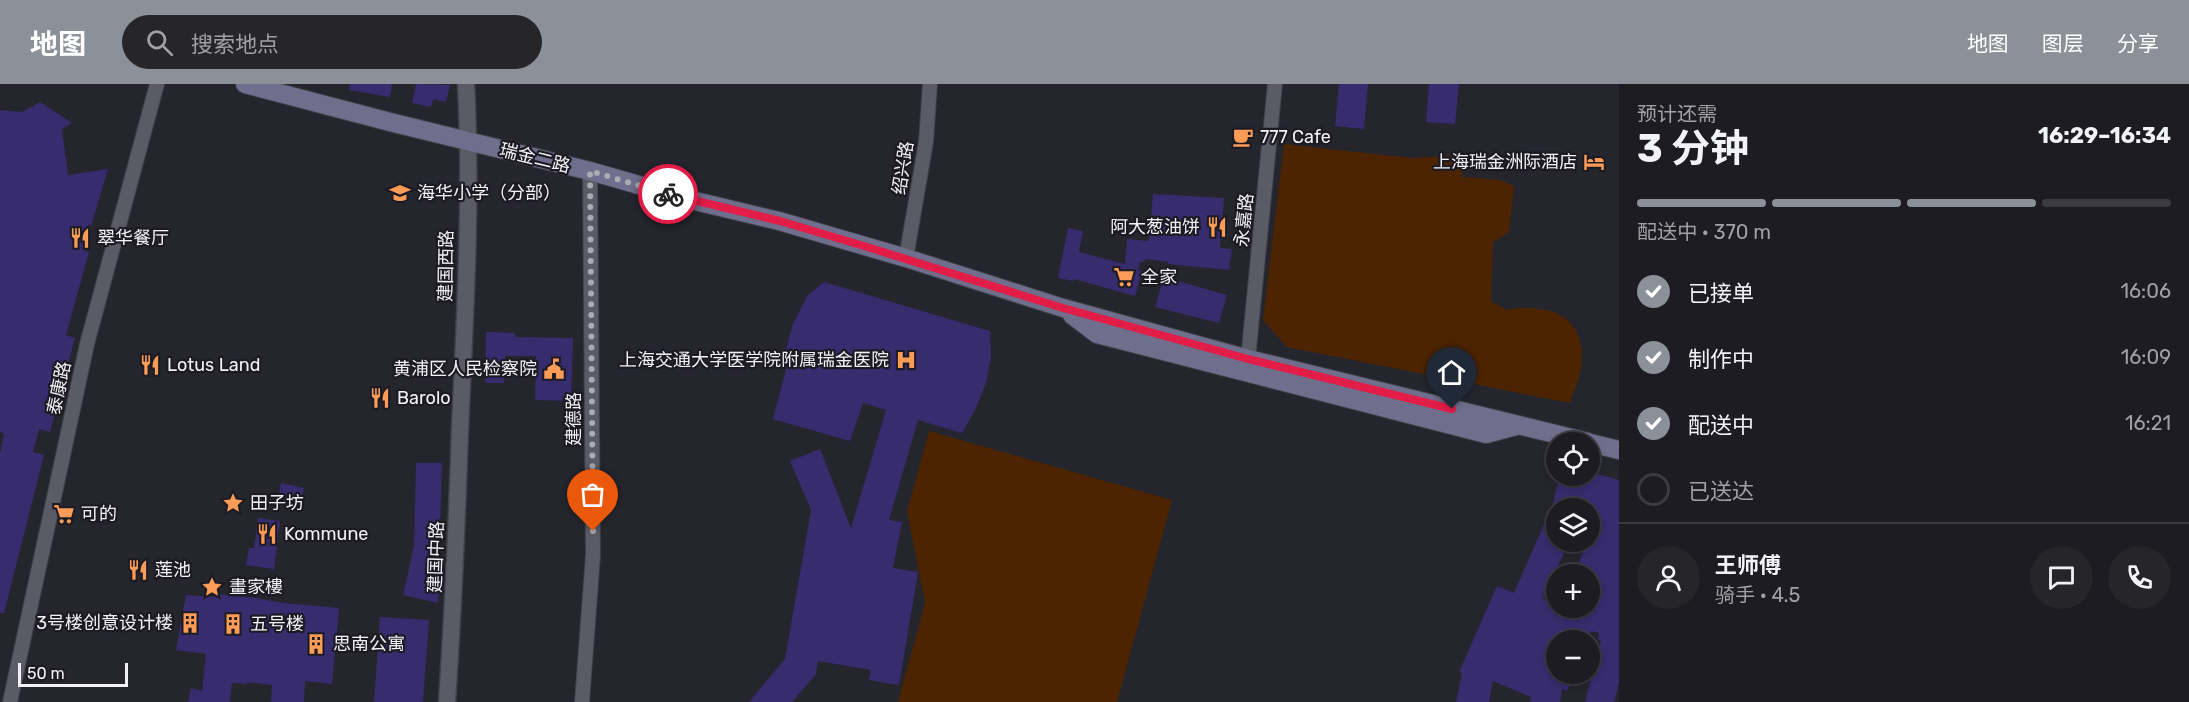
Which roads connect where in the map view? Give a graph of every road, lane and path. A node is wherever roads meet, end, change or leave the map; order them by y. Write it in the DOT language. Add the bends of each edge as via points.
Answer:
graph roads {
  1 [pos="157,84"];
  2 [pos="244,84"];
  3 [pos="466,84"];
  4 [pos="930,84"];
  5 [pos="1275,84"];
  6 [pos="469,141"];
  7 [pos="590,171"];
  8 [pos="906,258"];
  9 [pos="1063,308"];
  10 [pos="1248,359"];
  11 [pos="461,414"];
  12 [pos="1520,426"];
  13 [pos="1546,432"];
  14 [pos="1600,446"];
  15 [pos="1619,450"];
  16 [pos="10,702"];
  17 [pos="447,702"];
  18 [pos="582,702"];
  1 -- 16 [label="street, 泰康路" via="87,344"];
  2 -- 6 [label="main road, 瑞金二路"];
  3 -- 6 [label="street, 建国西路"];
  4 -- 8 [label="street, 绍兴路" via="926,142"];
  5 -- 10 [label="street, 永嘉路"];
  6 -- 7 [label="main road, 瑞金二路"];
  6 -- 11 [label="street, 建国西路"];
  7 -- 8 [label="main road, 瑞金二路"];
  7 -- 18 [label="street, 建德路" via="593,555"];
  8 -- 9 [label="main road, 瑞金二路"];
  9 -- 10 [label="main road, 瑞金二路"];
  9 -- 12 [label="main road" via="1097,334 1486,434"];
  10 -- 12 [label="main road, 瑞金二路"];
  11 -- 17 [label="street, 建国中路"];
  12 -- 13 [label="main road, 瑞金二路"];
  14 -- 15 [label="main road, 瑞金二路"];
}
